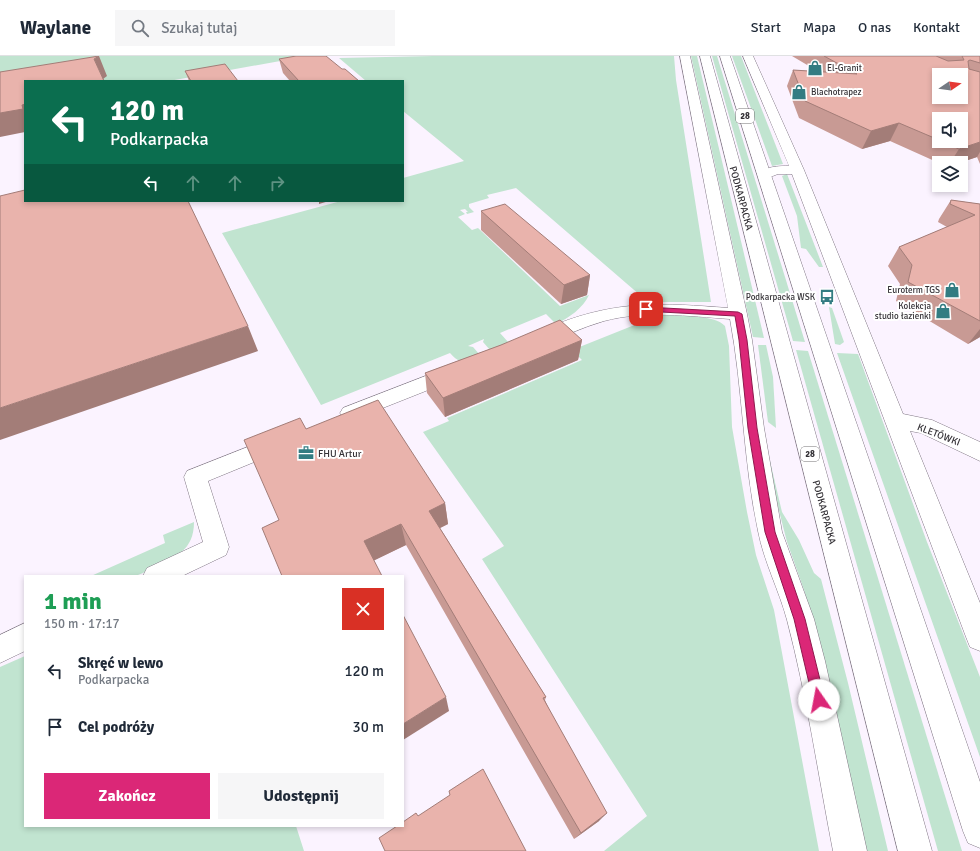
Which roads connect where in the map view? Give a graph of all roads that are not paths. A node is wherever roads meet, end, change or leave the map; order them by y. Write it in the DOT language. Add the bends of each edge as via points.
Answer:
graph roads {
  1 [pos="685,56"];
  2 [pos="705,56"];
  3 [pos="725,56"];
  4 [pos="748,56"];
  5 [pos="797,170"];
  6 [pos="765,176"];
  7 [pos="738,314"];
  8 [pos="521,346"];
  9 [pos="471,366"];
  10 [pos="331,421"];
  11 [pos="896,421"];
  12 [pos="295,436"];
  13 [pos="980,452"];
  14 [pos="158,575"];
  15 [pos="24,637"];
  16 [pos="980,637"];
  17 [pos="0,649"];
  18 [pos="980,831"];
  19 [pos="850,851"];
  20 [pos="915,851"];
  1 -- 7 [label="street"];
  2 -- 20 [label="street, PODKARPACKA / 28"];
  3 -- 6 [label="street, 28"];
  4 -- 5 [label="street"];
  5 -- 6 [label="street" via="776,170"];
  5 -- 11 [label="street"];
  6 -- 18 [label="street, 28"];
  7 -- 8 [label="street" via="646,309 610,314 563,328"];
  7 -- 19 [label="street" via="770,532 800,619 811,661"];
  9 -- 10 [label="street"];
  11 -- 13 [label="street, KLETÓWKI" via="924,426"];
  11 -- 16 [label="street"];
  12 -- 14 [label="street" via="195,477 217,547"];
  15 -- 17 [label="street"];
}
